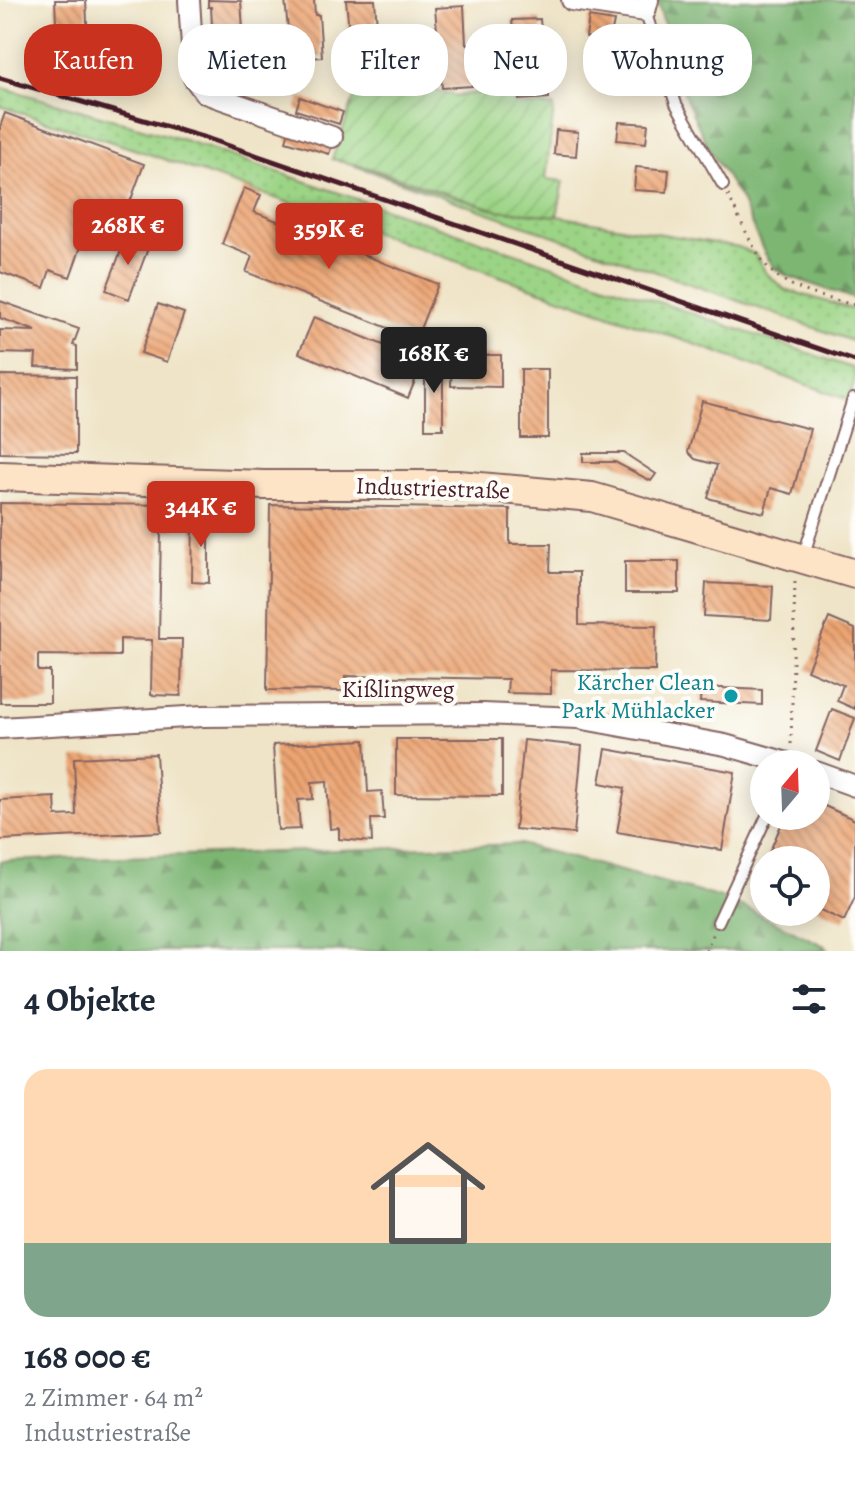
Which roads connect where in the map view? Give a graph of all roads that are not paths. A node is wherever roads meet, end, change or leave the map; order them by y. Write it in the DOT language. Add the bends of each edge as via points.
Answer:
graph roads {
  1 [pos="189,0"];
  2 [pos="572,0"];
  3 [pos="646,6"];
  4 [pos="332,137"];
  5 [pos="723,185"];
  6 [pos="853,399"];
  7 [pos="0,476"];
  8 [pos="800,557"];
  9 [pos="855,574"];
  10 [pos="0,728"];
  11 [pos="750,752"];
  12 [pos="830,777"];
  13 [pos="855,786"];
  14 [pos="761,830"];
  15 [pos="718,922"];
  1 -- 4 [label="street" via="194,78 205,93"];
  2 -- 3 [label="street"];
  3 -- 5 [label="lane" via="676,104"];
  6 -- 8 [label="lane"];
  7 -- 8 [label="street, Industriestraße" via="458,485 592,497"];
  8 -- 9 [label="street, Industriestraße"];
  10 -- 11 [label="street, Kißlingweg" via="203,716 483,714 578,718"];
  12 -- 13 [label="street"];
  14 -- 15 [label="lane"];
}
